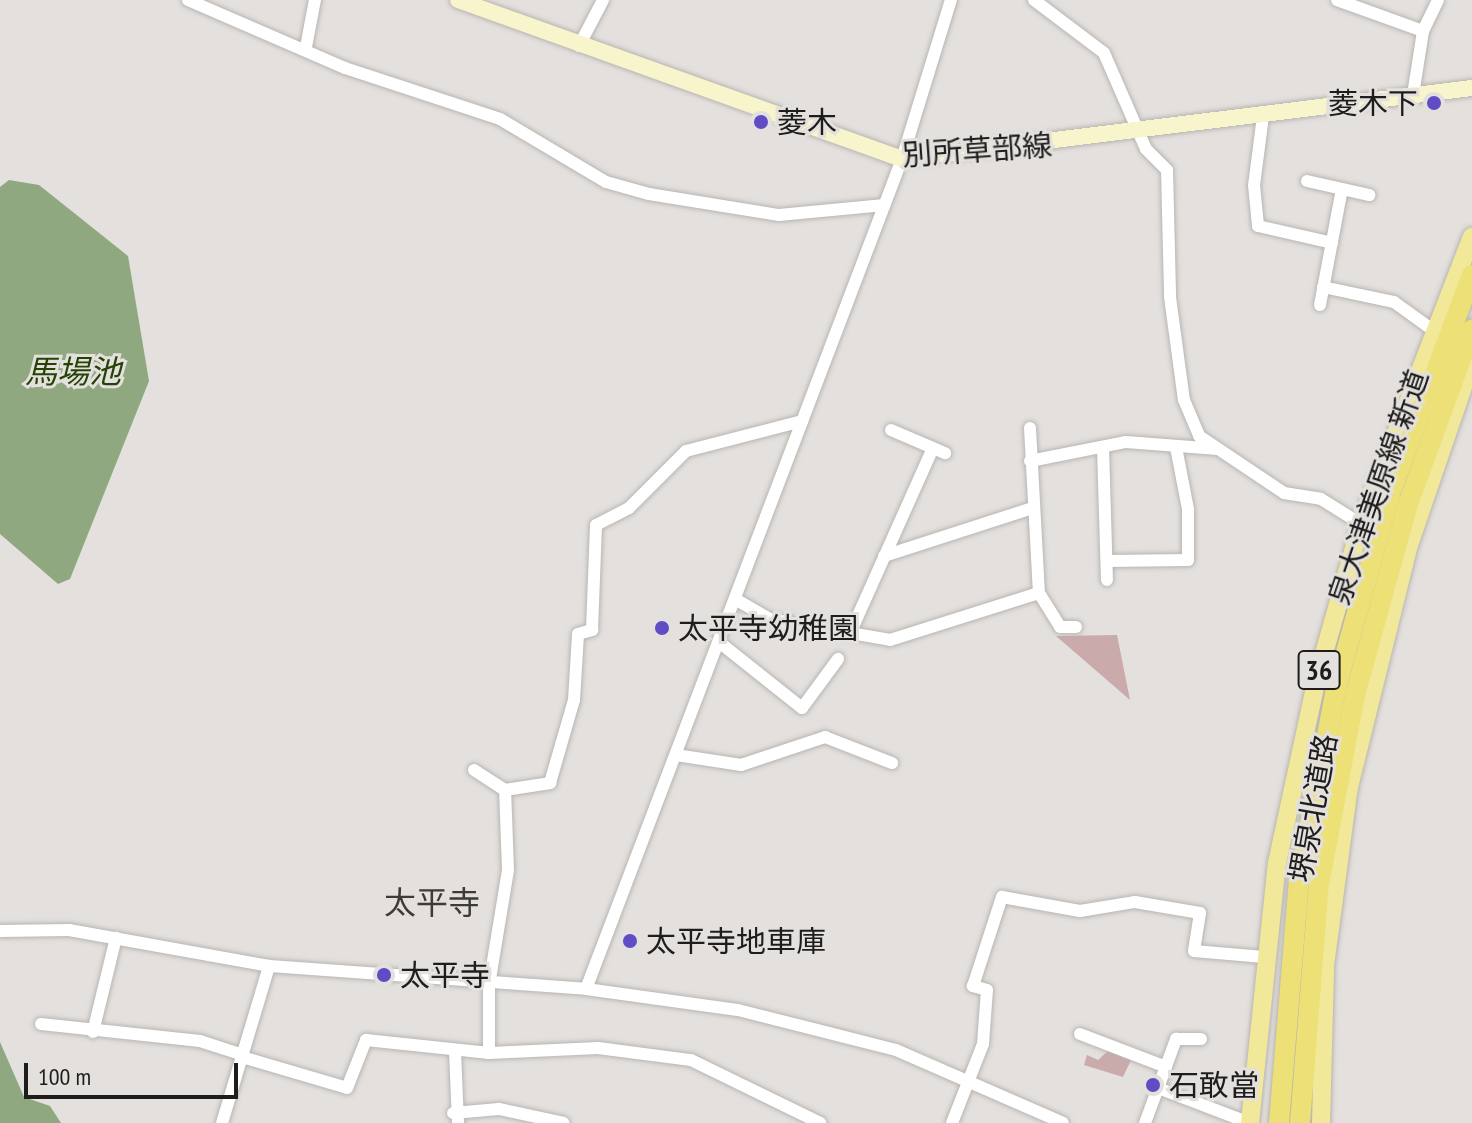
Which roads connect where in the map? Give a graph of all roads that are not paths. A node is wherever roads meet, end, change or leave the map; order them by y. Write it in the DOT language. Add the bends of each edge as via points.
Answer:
graph roads {
  1 [pos="188,0"];
  2 [pos="315,0"];
  3 [pos="458,0"];
  4 [pos="603,0"];
  5 [pos="951,0"];
  6 [pos="1034,0"];
  7 [pos="1337,0"];
  8 [pos="1438,0"];
  9 [pos="1423,31"];
  10 [pos="579,46"];
  11 [pos="306,47"];
  12 [pos="1472,88"];
  13 [pos="1413,95"];
  14 [pos="1263,116"];
  15 [pos="1143,132"];
  16 [pos="902,159"];
  17 [pos="1307,181"];
  18 [pos="1342,189"];
  19 [pos="1369,195"];
  20 [pos="885,205"];
  21 [pos="1472,237"];
  22 [pos="1332,243"];
  23 [pos="1472,275"];
  24 [pos="1323,287"];
  25 [pos="1320,305"];
  26 [pos="1472,329"];
  27 [pos="1434,331"];
  28 [pos="1472,361"];
  29 [pos="802,421"];
  30 [pos="1030,428"];
  31 [pos="891,430"];
  32 [pos="1103,447"];
  33 [pos="1176,447"];
  34 [pos="1218,449"];
  35 [pos="1030,461"];
  36 [pos="1033,508"];
  37 [pos="1361,524"];
  38 [pos="884,556"];
  39 [pos="1107,561"];
  40 [pos="1107,580"];
  41 [pos="1039,593"];
  42 [pos="735,599"];
  43 [pos="1076,627"];
  44 [pos="852,629"];
  45 [pos="719,642"];
  46 [pos="838,659"];
  47 [pos="676,755"];
  48 [pos="892,763"];
  49 [pos="474,770"];
  50 [pos="505,790"];
  51 [pos="1309,883"];
  52 [pos="0,931"];
  53 [pos="116,938"];
  54 [pos="1264,957"];
  55 [pos="269,966"];
  56 [pos="489,985"];
  57 [pos="586,989"];
  58 [pos="41,1024"];
  59 [pos="93,1032"];
  60 [pos="1080,1034"];
  61 [pos="1201,1039"];
  62 [pos="455,1051"];
  63 [pos="489,1053"];
  64 [pos="243,1056"];
  65 [pos="1166,1067"];
  66 [pos="968,1087"];
  67 [pos="1158,1088"];
  68 [pos="456,1118"];
  69 [pos="222,1123"];
  70 [pos="564,1123"];
  71 [pos="820,1123"];
  72 [pos="952,1123"];
  73 [pos="1063,1123"];
  74 [pos="1145,1123"];
  75 [pos="1250,1123"];
  76 [pos="1266,1123"];
  77 [pos="1279,1123"];
  78 [pos="1300,1123"];
  79 [pos="1313,1123"];
  80 [pos="1321,1123"];
  1 -- 11 [label="street"];
  2 -- 11 [label="street"];
  3 -- 10 [label="main road, 別所草部線"];
  4 -- 10 [label="street"];
  5 -- 16 [label="street"];
  6 -- 15 [label="street" via="1104,53"];
  7 -- 9 [label="street"];
  8 -- 9 [label="street"];
  9 -- 13 [label="street"];
  10 -- 16 [label="main road, 別所草部線"];
  11 -- 20 [label="street" via="500,119 606,182 649,194 779,215"];
  12 -- 13 [label="main road, 別所草部線"];
  13 -- 14 [label="main road, 別所草部線"];
  14 -- 15 [label="main road, 別所草部線"];
  14 -- 22 [label="street" via="1254,185 1258,226"];
  15 -- 16 [label="main road, 別所草部線"];
  15 -- 34 [label="street" via="1146,149 1167,170 1171,186 1165,231 1184,400 1199,436"];
  16 -- 20 [label="street"];
  17 -- 18 [label="street"];
  18 -- 19 [label="street"];
  18 -- 22 [label="street"];
  20 -- 29 [label="street"];
  21 -- 27 [label="main road, 泉大津美原線 新道 / 36"];
  22 -- 24 [label="street"];
  23 -- 51 [label="highway, 堺泉北道路" via="1362,588"];
  24 -- 25 [label="street"];
  24 -- 27 [label="street" via="1394,302"];
  26 -- 51 [label="highway, 堺泉北道路" via="1377,614"];
  27 -- 37 [label="main road, 泉大津美原線 新道 / 36"];
  28 -- 80 [label="main road, 泉大津美原線 新道 / 36" via="1409,545 1349,787 1325,966"];
  29 -- 42 [label="street"];
  29 -- 50 [label="street" via="686,451 629,508 596,525 592,630 578,634 574,700 550,783"];
  30 -- 35 [label="street"];
  31 -- 38 [label="street" via="939,451"];
  32 -- 33 [label="street"];
  32 -- 35 [label="street"];
  32 -- 39 [label="street"];
  33 -- 34 [label="street"];
  33 -- 39 [label="street" via="1188,509 1188,560"];
  34 -- 37 [label="street" via="1284,493 1321,499"];
  35 -- 36 [label="street"];
  36 -- 38 [label="street"];
  36 -- 41 [label="street"];
  37 -- 54 [label="main road, 泉大津美原線 新道 / 36" via="1293,773"];
  38 -- 44 [label="street"];
  39 -- 40 [label="street"];
  41 -- 43 [label="street" via="1060,627"];
  41 -- 44 [label="street" via="890,640"];
  42 -- 44 [label="street" via="769,619"];
  42 -- 45 [label="street"];
  45 -- 46 [label="street" via="802,708"];
  45 -- 47 [label="street"];
  47 -- 48 [label="street" via="741,765 825,737"];
  47 -- 57 [label="street"];
  49 -- 50 [label="street"];
  50 -- 56 [label="street" via="508,870"];
  51 -- 76 [label="highway"];
  51 -- 77 [label="highway, 堺泉北道路"];
  51 -- 78 [label="highway, 堺泉北道路"];
  51 -- 79 [label="highway"];
  52 -- 53 [label="street"];
  53 -- 55 [label="street"];
  53 -- 59 [label="street"];
  54 -- 66 [label="street" via="1194,951 1200,913 1135,902 1080,911 1002,897 973,986 987,990 983,1044"];
  54 -- 75 [label="main road, 泉大津美原線 新道 / 36"];
  55 -- 56 [label="street"];
  55 -- 64 [label="street"];
  56 -- 57 [label="street"];
  56 -- 63 [label="street"];
  57 -- 66 [label="street" via="806,1026 896,1050"];
  58 -- 59 [label="street"];
  59 -- 64 [label="street" via="200,1041"];
  60 -- 65 [label="street"];
  61 -- 65 [label="street" via="1176,1039"];
  62 -- 63 [label="street"];
  62 -- 64 [label="street" via="366,1040 347,1088"];
  62 -- 68 [label="street"];
  63 -- 71 [label="street" via="598,1048 691,1060"];
  64 -- 69 [label="street"];
  65 -- 67 [label="street"];
  66 -- 72 [label="street"];
  66 -- 73 [label="street"];
  67 -- 74 [label="street"];
  67 -- 75 [label="street"];
  68 -- 70 [label="street" via="499,1109"];
}
